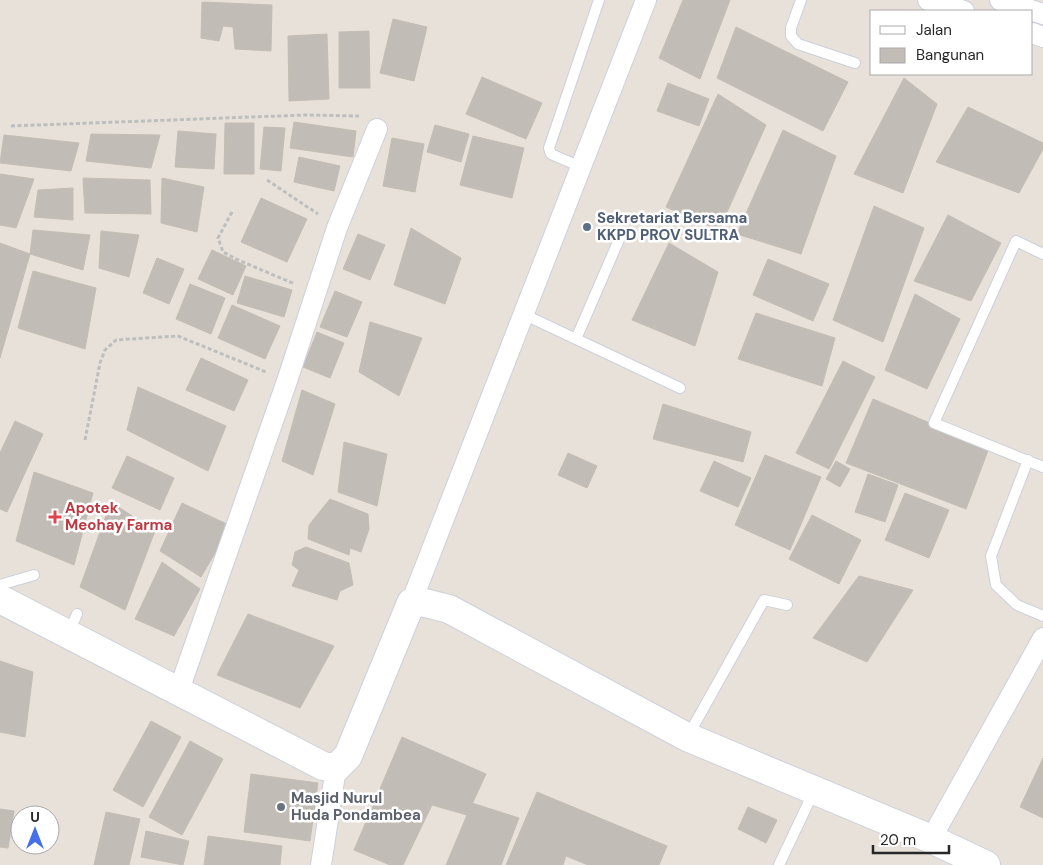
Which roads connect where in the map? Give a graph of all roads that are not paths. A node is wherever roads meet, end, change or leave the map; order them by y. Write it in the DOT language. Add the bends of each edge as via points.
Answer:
graph roads {
  1 [pos="599,0"];
  2 [pos="646,0"];
  3 [pos="801,0"];
  4 [pos="928,0"];
  5 [pos="1000,0"];
  6 [pos="961,10"];
  7 [pos="1031,10"];
  8 [pos="855,63"];
  9 [pos="377,129"];
  10 [pos="581,167"];
  11 [pos="621,235"];
  12 [pos="1043,254"];
  13 [pos="523,314"];
  14 [pos="576,339"];
  15 [pos="680,388"];
  16 [pos="1028,460"];
  17 [pos="1043,467"];
  18 [pos="34,575"];
  19 [pos="0,585"];
  20 [pos="0,599"];
  21 [pos="410,603"];
  22 [pos="787,606"];
  23 [pos="1043,616"];
  24 [pos="1043,638"];
  25 [pos="180,690"];
  26 [pos="687,736"];
  27 [pos="336,768"];
  28 [pos="814,790"];
  29 [pos="931,839"];
  30 [pos="320,865"];
  31 [pos="778,865"];
  32 [pos="986,865"];
  1 -- 10 [label="lane" via="549,148 552,154"];
  2 -- 10 [label="street"];
  3 -- 8 [label="lane" via="791,28 794,40"];
  4 -- 6 [label="street"];
  5 -- 7 [label="street"];
  9 -- 25 [label="street" via="337,228"];
  10 -- 13 [label="street"];
  11 -- 14 [label="lane"];
  12 -- 16 [label="lane" via="1016,241 934,423"];
  13 -- 14 [label="lane"];
  13 -- 21 [label="street"];
  14 -- 15 [label="lane"];
  16 -- 17 [label="lane"];
  16 -- 23 [label="lane" via="991,556 996,585 1017,605"];
  18 -- 19 [label="lane"];
  20 -- 25 [label="street" via="73,625"];
  21 -- 26 [label="street" via="421,602 449,609"];
  21 -- 27 [label="street" via="348,756"];
  22 -- 26 [label="lane" via="764,600"];
  24 -- 29 [label="street"];
  25 -- 27 [label="street" via="323,766"];
  26 -- 28 [label="street"];
  27 -- 30 [label="street"];
  28 -- 29 [label="street"];
  28 -- 31 [label="lane"];
  29 -- 32 [label="street"];
}
